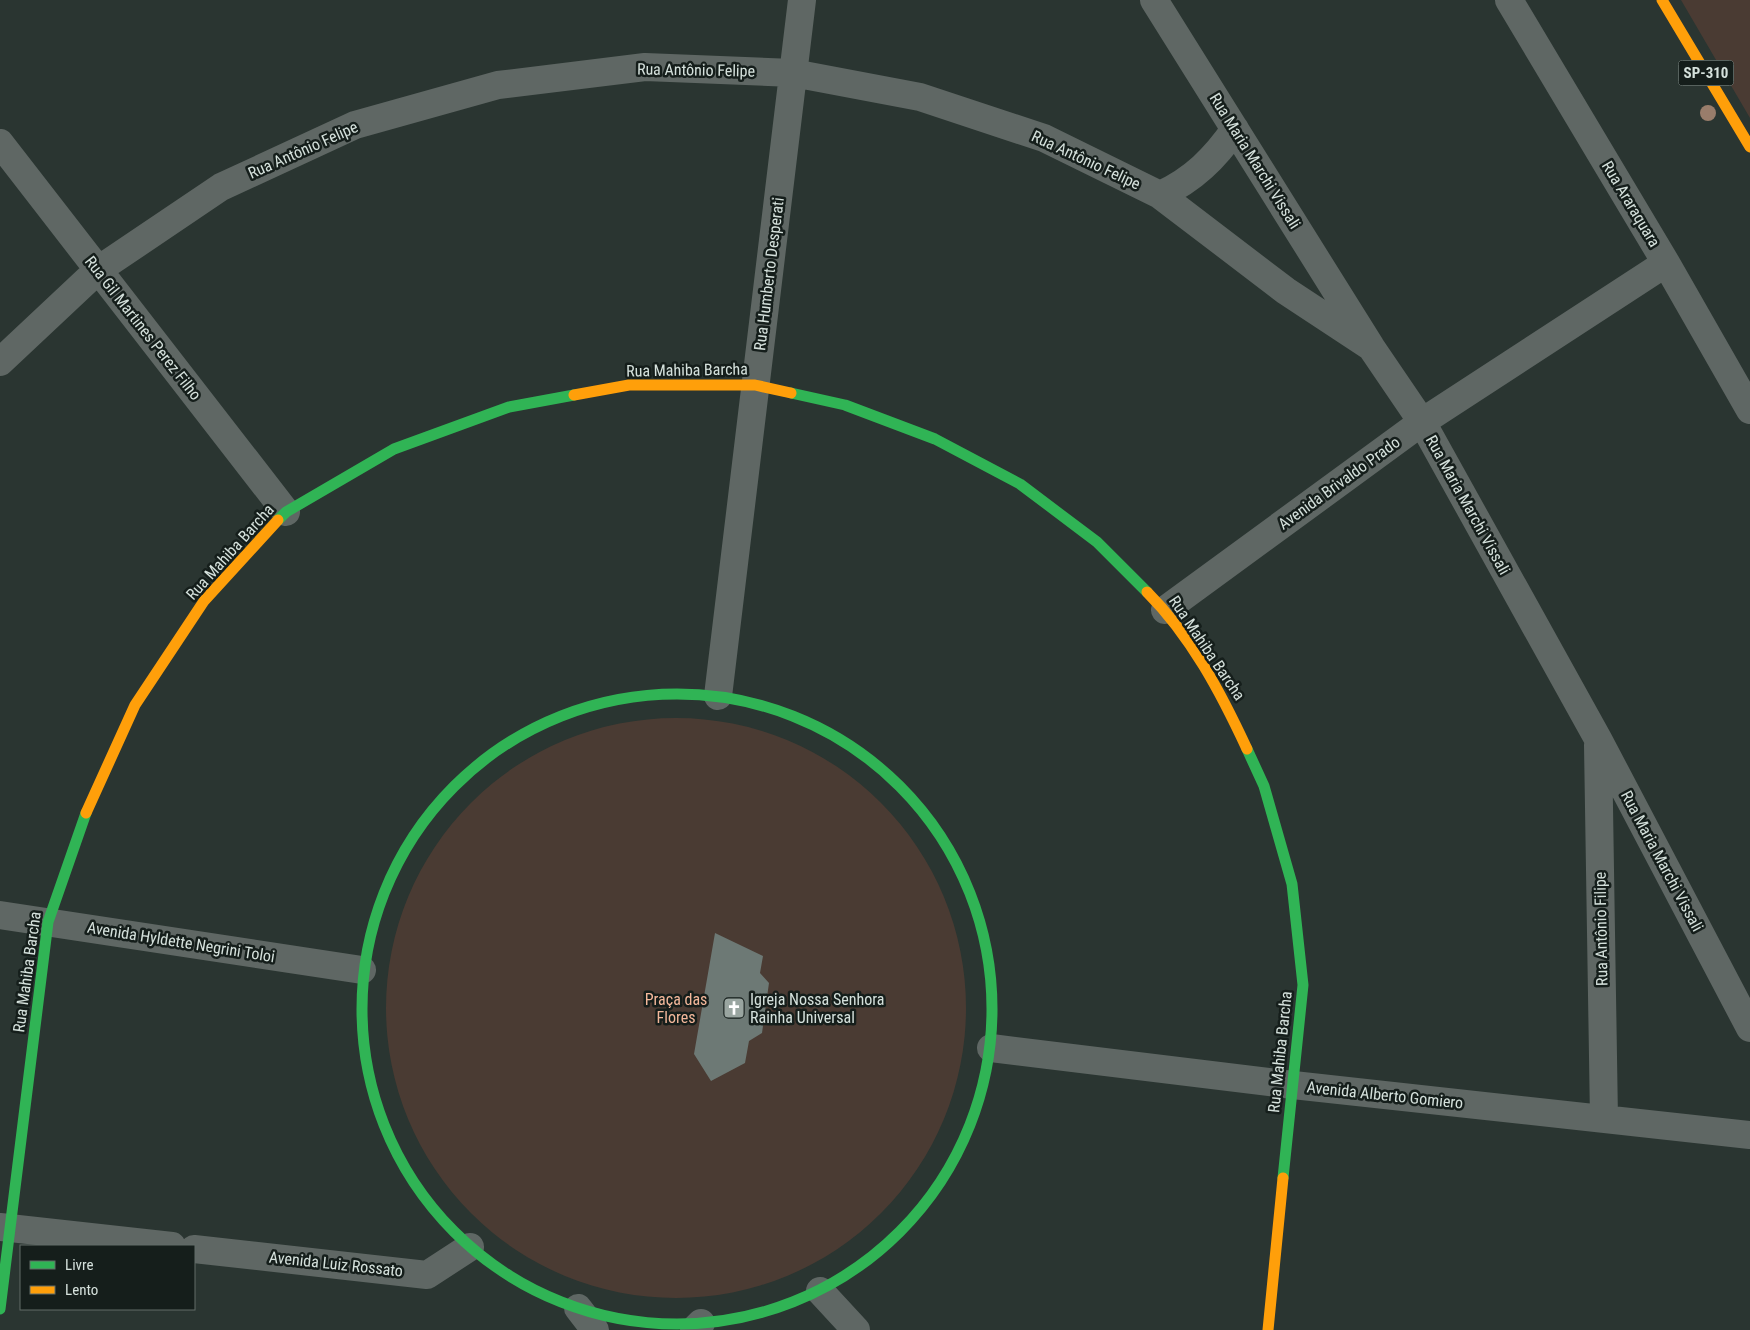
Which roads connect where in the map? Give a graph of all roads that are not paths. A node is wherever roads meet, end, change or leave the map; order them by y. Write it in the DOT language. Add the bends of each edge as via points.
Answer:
graph roads {
  1 [pos="802,0"];
  2 [pos="1154,0"];
  3 [pos="1509,0"];
  4 [pos="1662,0"];
  5 [pos="793,73"];
  6 [pos="1235,129"];
  7 [pos="0,143"];
  8 [pos="1750,147"];
  9 [pos="1160,196"];
  10 [pos="1666,262"];
  11 [pos="98,270"];
  12 [pos="1371,347"];
  13 [pos="0,362"];
  14 [pos="755,385"];
  15 [pos="1750,410"];
  16 [pos="1422,422"];
  17 [pos="286,512"];
  18 [pos="1165,610"];
  19 [pos="718,696"];
  20 [pos="1598,739"];
  21 [pos="0,915"];
  22 [pos="48,922"];
  23 [pos="362,970"];
  24 [pos="1750,1028"];
  25 [pos="991,1048"];
  26 [pos="1294,1085"];
  27 [pos="1604,1119"];
  28 [pos="1750,1135"];
  29 [pos="6,1228"];
  30 [pos="163,1245"];
  31 [pos="470,1247"];
  32 [pos="195,1249"];
  33 [pos="820,1291"];
  34 [pos="578,1308"];
  35 [pos="0,1309"];
  36 [pos="697,1327"];
  37 [pos="595,1330"];
  38 [pos="856,1330"];
  39 [pos="1268,1330"];
  1 -- 5 [label="street, Rua Humberto Desperati"];
  2 -- 6 [label="street, Rua Maria Marchi Vissali"];
  3 -- 10 [label="street, Rua Araraquara"];
  4 -- 8 [label="main road, SP-310"];
  5 -- 9 [label="street, Rua Antônio Felipe" via="930,100 1044,138"];
  5 -- 11 [label="street, Rua Antônio Felipe" via="635,68 498,85 355,125 221,187"];
  5 -- 14 [label="street, Rua Humberto Desperati"];
  6 -- 9 [label="street" via="1202,169 1181,186"];
  6 -- 12 [label="street, Rua Maria Marchi Vissali"];
  7 -- 11 [label="street, Rua Gil Martines Perez Filho"];
  9 -- 12 [label="street, Rua Antônio Felipe" via="1286,292"];
  10 -- 15 [label="street, Rua Araraquara"];
  10 -- 16 [label="street, Avenida Brivaldo Prado"];
  11 -- 13 [label="street, Rua Antônio Felipe"];
  11 -- 17 [label="street, Rua Gil Martines Perez Filho"];
  12 -- 16 [label="street, Rua Maria Marchi Vissali"];
  14 -- 17 [label="main road, Rua Mahiba Barcha" via="629,385 509,407 394,449"];
  14 -- 18 [label="main road, Rua Mahiba Barcha" via="845,404 935,439 1020,484 1097,542"];
  14 -- 19 [label="street, Rua Humberto Desperati"];
  16 -- 18 [label="street, Avenida Brivaldo Prado"];
  16 -- 20 [label="street, Rua Maria Marchi Vissali"];
  17 -- 22 [label="main road, Rua Mahiba Barcha" via="204,601 135,705 84,818"];
  18 -- 26 [label="main road, Rua Mahiba Barcha" via="1222,694 1264,786 1292,884 1303,984"];
  19 -- 23 [label="main road" via="655,695 594,704 535,726 482,760 437,802 401,853 376,909"];
  19 -- 25 [label="main road" via="778,710 834,736 884,772 927,817 960,868 982,926 992,986"];
  20 -- 24 [label="street, Rua Maria Marchi Vissali"];
  20 -- 27 [label="street, Rua Antônio Filipe"];
  21 -- 22 [label="street, Avenida Hyldette Negrini Toloi"];
  22 -- 23 [label="street, Avenida Hyldette Negrini Toloi"];
  22 -- 29 [label="main road, Rua Mahiba Barcha"];
  23 -- 31 [label="main road" via="361,1032 372,1093 394,1150 428,1203"];
  25 -- 26 [label="street, Avenida Alberto Gomiero"];
  25 -- 33 [label="main road" via="978,1108 956,1156 917,1215 872,1258"];
  26 -- 27 [label="street, Avenida Alberto Gomiero"];
  26 -- 39 [label="main road, Rua Mahiba Barcha"];
  27 -- 28 [label="street, Avenida Alberto Gomiero"];
  29 -- 30 [label="street"];
  29 -- 35 [label="main road, Rua Mahiba Barcha"];
  31 -- 32 [label="street, Avenida Luiz Rossato" via="427,1275"];
  31 -- 34 [label="main road" via="522,1283"];
  33 -- 36 [label="main road" via="762,1313"];
  33 -- 38 [label="street"];
  34 -- 36 [label="main road" via="639,1322"];
  34 -- 37 [label="street"];
}
